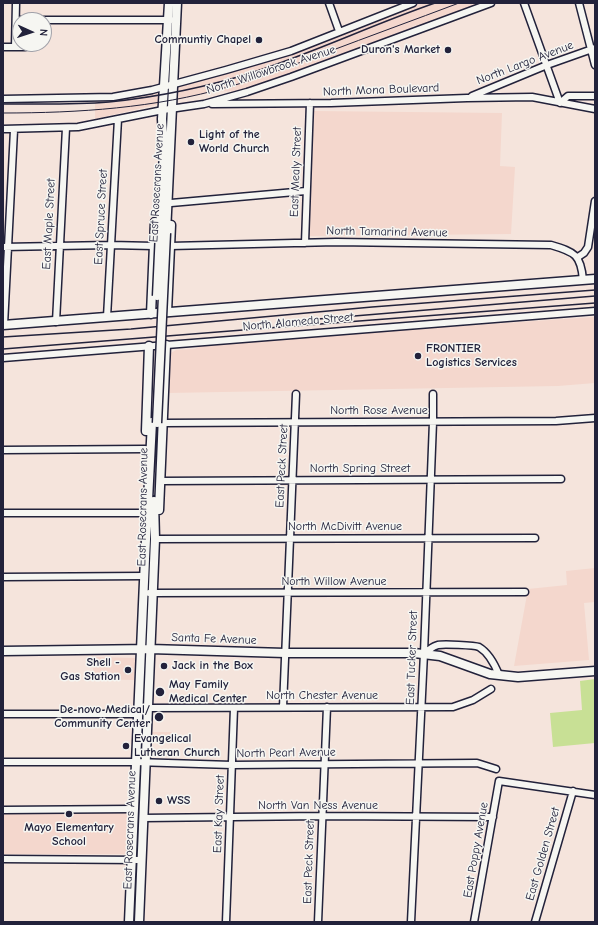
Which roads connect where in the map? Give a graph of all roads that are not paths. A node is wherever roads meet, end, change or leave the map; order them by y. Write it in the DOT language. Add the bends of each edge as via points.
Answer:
graph roads {
  1 [pos="169,3"];
  2 [pos="178,3"];
  3 [pos="329,3"];
  4 [pos="413,3"];
  5 [pos="491,3"];
  6 [pos="524,3"];
  7 [pos="579,3"];
  8 [pos="52,20"];
  9 [pos="172,20"];
  10 [pos="339,31"];
  11 [pos="593,49"];
  12 [pos="547,65"];
  13 [pos="595,65"];
  14 [pos="173,88"];
  15 [pos="164,90"];
  16 [pos="595,96"];
  17 [pos="3,98"];
  18 [pos="467,98"];
  19 [pos="310,103"];
  20 [pos="560,103"];
  21 [pos="204,104"];
  22 [pos="587,108"];
  23 [pos="595,109"];
  24 [pos="163,110"];
  25 [pos="172,112"];
  26 [pos="595,114"];
  27 [pos="118,119"];
  28 [pos="162,119"];
  29 [pos="66,128"];
  30 [pos="3,129"];
  31 [pos="14,130"];
  32 [pos="306,191"];
  33 [pos="595,201"];
  34 [pos="171,203"];
  35 [pos="163,232"];
  36 [pos="304,242"];
  37 [pos="110,245"];
  38 [pos="59,246"];
  39 [pos="154,246"];
  40 [pos="170,246"];
  41 [pos="5,247"];
  42 [pos="578,257"];
  43 [pos="595,279"];
  44 [pos="583,280"];
  45 [pos="595,311"];
  46 [pos="167,312"];
  47 [pos="151,314"];
  48 [pos="107,317"];
  49 [pos="56,322"];
  50 [pos="3,325"];
  51 [pos="166,345"];
  52 [pos="149,346"];
  53 [pos="3,358"];
  54 [pos="296,394"];
  55 [pos="433,394"];
  56 [pos="595,418"];
  57 [pos="296,422"];
  58 [pos="433,422"];
  59 [pos="157,423"];
  60 [pos="145,449"];
  61 [pos="3,450"];
  62 [pos="561,479"];
  63 [pos="431,480"];
  64 [pos="160,481"];
  65 [pos="292,481"];
  66 [pos="3,513"];
  67 [pos="143,513"];
  68 [pos="429,538"];
  69 [pos="535,538"];
  70 [pos="155,539"];
  71 [pos="290,539"];
  72 [pos="145,559"];
  73 [pos="144,576"];
  74 [pos="3,577"];
  75 [pos="525,592"];
  76 [pos="143,593"];
  77 [pos="153,593"];
  78 [pos="288,593"];
  79 [pos="426,593"];
  80 [pos="141,649"];
  81 [pos="150,649"];
  82 [pos="3,650"];
  83 [pos="285,653"];
  84 [pos="424,653"];
  85 [pos="595,670"];
  86 [pos="499,675"];
  87 [pos="491,689"];
  88 [pos="283,707"];
  89 [pos="327,707"];
  90 [pos="148,708"];
  91 [pos="234,708"];
  92 [pos="421,708"];
  93 [pos="3,714"];
  94 [pos="138,714"];
  95 [pos="3,762"];
  96 [pos="135,762"];
  97 [pos="145,763"];
  98 [pos="325,763"];
  99 [pos="418,763"];
  100 [pos="232,765"];
  101 [pos="496,769"];
  102 [pos="573,792"];
  103 [pos="595,795"];
  104 [pos="133,809"];
  105 [pos="3,810"];
  106 [pos="322,816"];
  107 [pos="416,817"];
  108 [pos="493,817"];
  109 [pos="143,818"];
  110 [pos="231,818"];
  111 [pos="3,859"];
  112 [pos="132,860"];
  113 [pos="141,860"];
  114 [pos="129,922"];
  115 [pos="138,922"];
  116 [pos="226,922"];
  117 [pos="318,922"];
  118 [pos="411,922"];
  119 [pos="474,922"];
  120 [pos="535,922"];
  1 -- 9 [label="main road"];
  2 -- 9 [label="main road"];
  3 -- 10 [label="street"];
  4 -- 10 [label="street, North Willowbrook Avenue"];
  5 -- 21 [label="street, North Willowbrook Avenue" via="291,77"];
  6 -- 12 [label="street"];
  7 -- 11 [label="street"];
  8 -- 9 [label="street"];
  9 -- 14 [label="main road, East Rosecrans Avenue"];
  9 -- 15 [label="main road, East Rosecrans Avenue"];
  10 -- 14 [label="street, North Willowbrook Avenue" via="291,50"];
  11 -- 12 [label="street, North Largo Avenue"];
  11 -- 13 [label="street"];
  12 -- 18 [label="street, North Largo Avenue"];
  12 -- 20 [label="street"];
  14 -- 15 [label="street, North Willowbrook Avenue"];
  14 -- 25 [label="main road, East Rosecrans Avenue"];
  15 -- 17 [label="street, North Willowbrook Avenue" via="113,97"];
  15 -- 24 [label="main road, East Rosecrans Avenue"];
  16 -- 20 [label="street" via="568,96"];
  18 -- 19 [label="street, North Mona Boulevard"];
  18 -- 20 [label="street, North Mona Boulevard" via="532,98"];
  19 -- 21 [label="street, North Mona Boulevard"];
  19 -- 32 [label="street, East Mealy Street"];
  20 -- 22 [label="street, North Mona Boulevard"];
  21 -- 25 [label="street, North Willowbrook Avenue"];
  22 -- 23 [label="street, North Mona Boulevard"];
  22 -- 26 [label="street"];
  24 -- 25 [label="street, North Willowbrook Avenue"];
  24 -- 27 [label="street, North Willowbrook Avenue"];
  24 -- 28 [label="main road, East Rosecrans Avenue"];
  25 -- 34 [label="main road" via="174,142"];
  25 -- 35 [label="main road, East Rosecrans Avenue"];
  27 -- 29 [label="street, North Willowbrook Avenue"];
  27 -- 37 [label="street, East Spruce Street"];
  28 -- 35 [label="main road, East Rosecrans Avenue"];
  28 -- 39 [label="main road"];
  29 -- 31 [label="street, North Willowbrook Avenue"];
  29 -- 38 [label="street, East Maple Street"];
  30 -- 31 [label="street, North Willowbrook Avenue"];
  31 -- 41 [label="street"];
  32 -- 34 [label="street"];
  32 -- 36 [label="street, East Mealy Street"];
  33 -- 42 [label="street" via="588,247"];
  34 -- 40 [label="main road"];
  35 -- 59 [label="main road, East Rosecrans Avenue, bridge"];
  36 -- 40 [label="street, North Tamarind Avenue"];
  36 -- 42 [label="street, North Tamarind Avenue" via="540,244 561,248"];
  37 -- 38 [label="street"];
  37 -- 39 [label="street"];
  37 -- 48 [label="street, East Spruce Street"];
  38 -- 41 [label="street"];
  38 -- 49 [label="street, East Maple Street"];
  39 -- 47 [label="main road"];
  40 -- 46 [label="main road"];
  41 -- 50 [label="street"];
  42 -- 44 [label="street"];
  43 -- 44 [label="main road, North Alameda Street"];
  44 -- 46 [label="main road, North Alameda Street"];
  45 -- 51 [label="street, North Alameda Street"];
  46 -- 47 [label="main road, North Alameda Street"];
  47 -- 48 [label="main road, North Alameda Street"];
  48 -- 49 [label="main road, North Alameda Street"];
  49 -- 50 [label="main road, North Alameda Street"];
  51 -- 52 [label="street, North Alameda Street"];
  51 -- 59 [label="main road"];
  52 -- 53 [label="street, North Alameda Street"];
  52 -- 60 [label="main road"];
  54 -- 57 [label="street, East Peck Street"];
  55 -- 58 [label="street, East Tucker Street"];
  56 -- 58 [label="street, North Rose Avenue"];
  57 -- 58 [label="street, North Rose Avenue"];
  57 -- 59 [label="street, North Rose Avenue"];
  57 -- 65 [label="street, East Peck Street"];
  58 -- 63 [label="street, East Tucker Street"];
  59 -- 64 [label="main road"];
  59 -- 70 [label="main road, East Rosecrans Avenue"];
  59 -- 72 [label="main road, East Rosecrans Avenue"];
  60 -- 61 [label="street"];
  60 -- 67 [label="main road"];
  62 -- 63 [label="street, North Spring Street"];
  63 -- 65 [label="street, North Spring Street"];
  63 -- 68 [label="street, East Tucker Street"];
  64 -- 65 [label="street, North Spring Street"];
  64 -- 70 [label="main road"];
  65 -- 71 [label="street, East Peck Street"];
  66 -- 67 [label="street"];
  67 -- 72 [label="main road"];
  68 -- 69 [label="street, North McDivitt Avenue"];
  68 -- 71 [label="street, North McDivitt Avenue"];
  68 -- 79 [label="street, East Tucker Street"];
  70 -- 71 [label="street, North McDivitt Avenue"];
  70 -- 77 [label="main road, East Rosecrans Avenue"];
  71 -- 78 [label="street, East Peck Street"];
  72 -- 73 [label="main road, East Rosecrans Avenue"];
  73 -- 74 [label="street"];
  73 -- 76 [label="main road, East Rosecrans Avenue"];
  75 -- 79 [label="street, North Willow Avenue"];
  76 -- 77 [label="street, North Willow Avenue"];
  76 -- 80 [label="main road, East Rosecrans Avenue"];
  77 -- 78 [label="street, North Willow Avenue"];
  77 -- 81 [label="main road, East Rosecrans Avenue"];
  78 -- 79 [label="street, North Willow Avenue"];
  78 -- 83 [label="street, East Peck Street"];
  79 -- 84 [label="street, East Tucker Street"];
  80 -- 81 [label="main road, Santa Fe Avenue"];
  80 -- 82 [label="main road, Santa Fe Avenue"];
  80 -- 94 [label="main road, East Rosecrans Avenue"];
  81 -- 83 [label="main road, Santa Fe Avenue"];
  81 -- 90 [label="main road, East Rosecrans Avenue"];
  83 -- 84 [label="main road, Santa Fe Avenue"];
  83 -- 88 [label="street, East Peck Street"];
  84 -- 86 [label="main road, Santa Fe Avenue"];
  84 -- 86 [label="street" via="437,645 479,647 494,663"];
  84 -- 92 [label="street, East Tucker Street"];
  85 -- 86 [label="main road, Santa Fe Avenue" via="518,677"];
  87 -- 92 [label="street, North Chester Avenue" via="463,705"];
  88 -- 89 [label="street, North Chester Avenue"];
  88 -- 91 [label="street, North Chester Avenue"];
  89 -- 92 [label="street, North Chester Avenue"];
  89 -- 98 [label="street, East Peck Street"];
  90 -- 91 [label="street, North Chester Avenue"];
  90 -- 97 [label="main road, East Rosecrans Avenue"];
  91 -- 100 [label="street, East Kay Street"];
  92 -- 99 [label="street, East Tucker Street"];
  93 -- 94 [label="street"];
  94 -- 96 [label="main road, East Rosecrans Avenue"];
  95 -- 96 [label="street, North Pearl Avenue"];
  96 -- 97 [label="street, North Pearl Avenue"];
  96 -- 104 [label="main road, East Rosecrans Avenue"];
  97 -- 100 [label="street, North Pearl Avenue"];
  97 -- 109 [label="main road, East Rosecrans Avenue"];
  98 -- 99 [label="street, North Pearl Avenue"];
  98 -- 100 [label="street, North Pearl Avenue"];
  98 -- 106 [label="street, East Peck Street"];
  99 -- 101 [label="street, North Pearl Avenue" via="477,763"];
  99 -- 107 [label="street, East Tucker Street"];
  100 -- 110 [label="street, East Kay Street"];
  102 -- 103 [label="street"];
  102 -- 108 [label="street, East Poppy Avenue" via="499,781"];
  102 -- 120 [label="street, East Golden Street"];
  104 -- 105 [label="street"];
  104 -- 112 [label="main road, East Rosecrans Avenue"];
  106 -- 107 [label="street, North Van Ness Avenue"];
  106 -- 110 [label="street, North Van Ness Avenue"];
  106 -- 117 [label="street, East Peck Street"];
  107 -- 108 [label="street, North Van Ness Avenue"];
  107 -- 118 [label="street, East Tucker Street"];
  108 -- 119 [label="street, East Poppy Avenue"];
  109 -- 110 [label="street, North Van Ness Avenue"];
  109 -- 113 [label="main road, East Rosecrans Avenue"];
  110 -- 116 [label="street, East Kay Street"];
  111 -- 112 [label="street"];
  112 -- 113 [label="street"];
  112 -- 114 [label="main road, East Rosecrans Avenue"];
  113 -- 115 [label="main road, East Rosecrans Avenue"];
}
